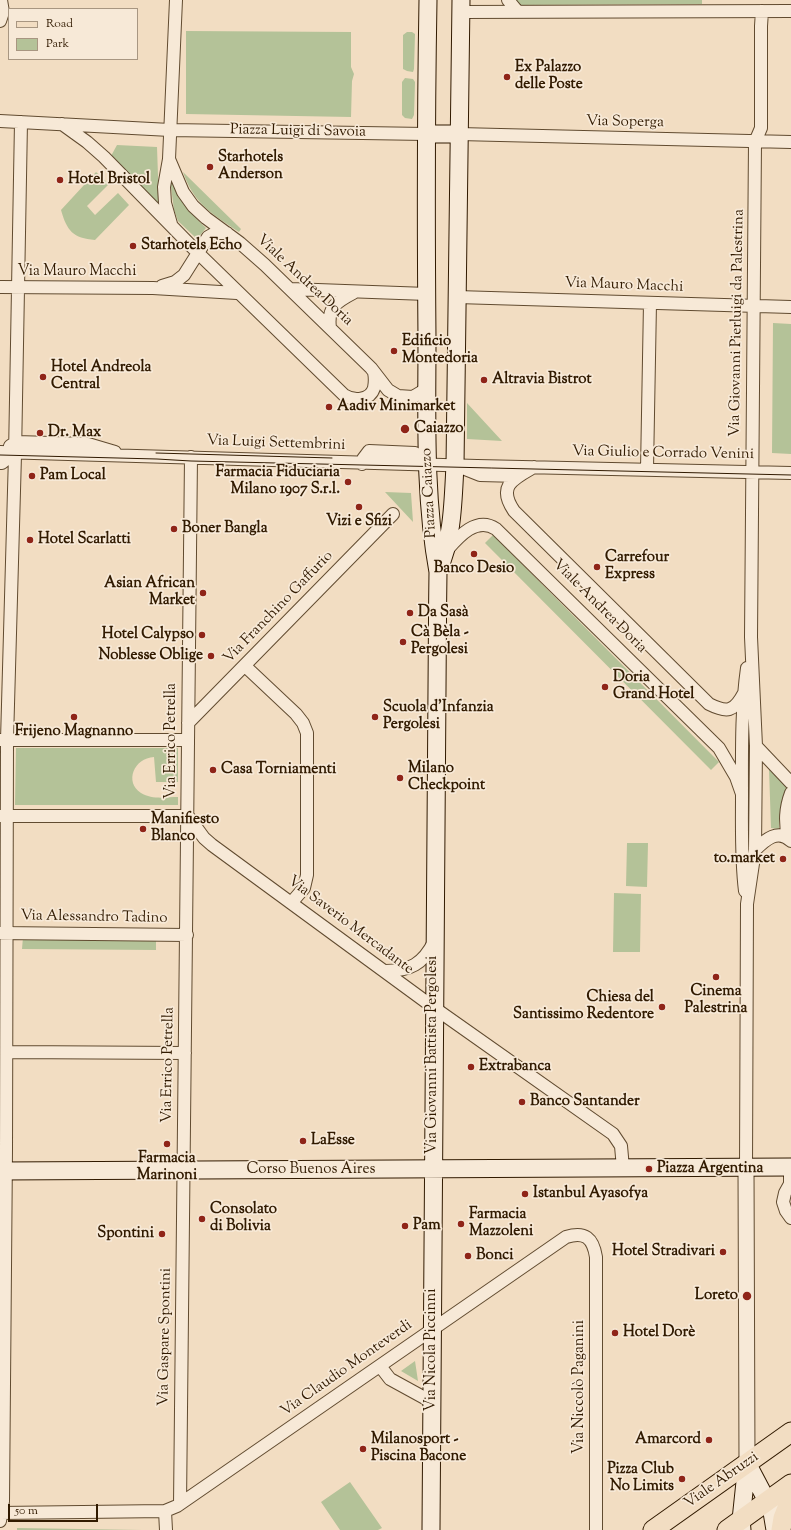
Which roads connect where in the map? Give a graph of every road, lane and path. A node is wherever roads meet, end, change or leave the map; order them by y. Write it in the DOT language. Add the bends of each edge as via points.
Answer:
graph roads {
  1 [pos="1,0"];
  2 [pos="176,0"];
  3 [pos="428,0"];
  4 [pos="508,0"];
  5 [pos="714,0"];
  6 [pos="461,6"];
  7 [pos="706,11"];
  8 [pos="762,11"];
  9 [pos="791,11"];
  10 [pos="518,12"];
  11 [pos="0,21"];
  12 [pos="0,121"];
  13 [pos="21,122"];
  14 [pos="62,124"];
  15 [pos="170,130"];
  16 [pos="426,134"];
  17 [pos="458,134"];
  18 [pos="755,142"];
  19 [pos="791,142"];
  20 [pos="169,159"];
  21 [pos="174,229"];
  22 [pos="227,234"];
  23 [pos="198,253"];
  24 [pos="0,288"];
  25 [pos="18,288"];
  26 [pos="153,288"];
  27 [pos="290,289"];
  28 [pos="237,292"];
  29 [pos="356,292"];
  30 [pos="427,294"];
  31 [pos="457,297"];
  32 [pos="650,303"];
  33 [pos="754,306"];
  34 [pos="791,307"];
  35 [pos="330,328"];
  36 [pos="374,372"];
  37 [pos="427,387"];
  38 [pos="16,447"];
  39 [pos="1,456"];
  40 [pos="191,457"];
  41 [pos="362,464"];
  42 [pos="427,464"];
  43 [pos="455,465"];
  44 [pos="534,467"];
  45 [pos="647,469"];
  46 [pos="752,472"];
  47 [pos="791,473"];
  48 [pos="519,476"];
  49 [pos="393,514"];
  50 [pos="441,550"];
  51 [pos="6,597"];
  52 [pos="751,637"];
  53 [pos="245,666"];
  54 [pos="744,693"];
  55 [pos="188,723"];
  56 [pos="4,740"];
  57 [pos="188,740"];
  58 [pos="756,746"];
  59 [pos="741,754"];
  60 [pos="755,781"];
  61 [pos="791,783"];
  62 [pos="791,793"];
  63 [pos="742,794"];
  64 [pos="4,816"];
  65 [pos="188,816"];
  66 [pos="788,821"];
  67 [pos="789,840"];
  68 [pos="755,850"];
  69 [pos="292,902"];
  70 [pos="747,904"];
  71 [pos="4,933"];
  72 [pos="187,935"];
  73 [pos="434,941"];
  74 [pos="385,971"];
  75 [pos="433,1007"];
  76 [pos="7,1052"];
  77 [pos="185,1053"];
  78 [pos="790,1167"];
  79 [pos="623,1168"];
  80 [pos="746,1168"];
  81 [pos="433,1169"];
  82 [pos="184,1170"];
  83 [pos="3,1171"];
  84 [pos="791,1218"];
  85 [pos="592,1244"];
  86 [pos="432,1330"];
  87 [pos="380,1366"];
  88 [pos="432,1402"];
  89 [pos="791,1432"];
  90 [pos="747,1463"];
  91 [pos="791,1484"];
  92 [pos="791,1498"];
  93 [pos="767,1501"];
  94 [pos="180,1504"];
  95 [pos="165,1511"];
  96 [pos="1,1516"];
  97 [pos="737,1527"];
  98 [pos="166,1530"];
  99 [pos="431,1530"];
  100 [pos="596,1530"];
  101 [pos="653,1530"];
  102 [pos="775,1530"];
  103 [pos="781,1530"];
  1 -- 11 [label="street" via="3,12"];
  2 -- 15 [label="street"];
  3 -- 16 [label="main road"];
  4 -- 10 [label="street"];
  5 -- 7 [label="street"];
  6 -- 10 [label="street"];
  6 -- 17 [label="main road"];
  7 -- 8 [label="street"];
  7 -- 10 [label="street"];
  8 -- 9 [label="street"];
  8 -- 18 [label="street, Via Giovanni Pierluigi da Palestrina" via="761,128"];
  12 -- 13 [label="street, Piazza Luigi di Savoia"];
  13 -- 14 [label="street, Piazza Luigi di Savoia"];
  13 -- 25 [label="street"];
  14 -- 15 [label="street, Piazza Luigi di Savoia"];
  14 -- 21 [label="street, Viale Andrea Doria" via="104,157"];
  15 -- 16 [label="street, Piazza Luigi di Savoia"];
  15 -- 20 [label="street, Viale Andrea Doria"];
  16 -- 17 [label="main road, Piazza Luigi di Savoia"];
  16 -- 30 [label="main road"];
  17 -- 18 [label="street, Via Soperga"];
  17 -- 31 [label="main road"];
  18 -- 19 [label="street, Via Soperga"];
  18 -- 33 [label="street, Via Giovanni Pierluigi da Palestrina"];
  20 -- 21 [label="street, Viale Andrea Doria" via="164,198 168,218"];
  20 -- 22 [label="street, Viale Andrea Doria" via="189,202"];
  21 -- 23 [label="street, Viale Andrea Doria"];
  22 -- 23 [label="street, Via Mauro Macchi" via="217,232 210,235"];
  22 -- 27 [label="street, Viale Andrea Doria"];
  23 -- 26 [label="street, Via Mauro Macchi" via="180,279"];
  23 -- 28 [label="street, Viale Andrea Doria"];
  24 -- 25 [label="street, Via Mauro Macchi"];
  25 -- 26 [label="street, Via Mauro Macchi"];
  25 -- 38 [label="street"];
  26 -- 28 [label="street, Via Mauro Macchi"];
  27 -- 29 [label="street"];
  27 -- 35 [label="street, Viale Andrea Doria"];
  28 -- 36 [label="street, Viale Andrea Doria" via="347,397 358,399 370,394 374,386"];
  29 -- 30 [label="street"];
  29 -- 35 [label="street" via="334,305 330,316"];
  30 -- 37 [label="main road"];
  31 -- 32 [label="street, Via Mauro Macchi"];
  31 -- 43 [label="main road, Piazza Caiazzo"];
  32 -- 33 [label="street, Via Mauro Macchi"];
  32 -- 45 [label="street"];
  33 -- 34 [label="street, Via Mauro Macchi"];
  33 -- 46 [label="street, Via Giovanni Pierluigi da Palestrina"];
  35 -- 36 [label="street, Viale Andrea Doria"];
  36 -- 37 [label="street, Viale Andrea Doria" via="388,390 401,396 413,397"];
  37 -- 42 [label="main road, Piazza Caiazzo"];
  38 -- 39 [label="street"];
  38 -- 40 [label="street, Via Luigi Settembrini" via="88,444 124,455"];
  38 -- 51 [label="street"];
  40 -- 41 [label="street, Via Luigi Settembrini"];
  40 -- 55 [label="street, Via Errico Petrella"];
  41 -- 42 [label="street, Via Luigi Settembrini"];
  41 -- 42 [label="street" via="369,451 415,453"];
  42 -- 43 [label="street, Via Luigi Settembrini"];
  42 -- 50 [label="main road, Piazza Caiazzo"];
  43 -- 44 [label="street, Via Giulio e Corrado Venini"];
  43 -- 48 [label="street" via="480,475"];
  43 -- 50 [label="main road, Piazza Caiazzo" via="449,537"];
  44 -- 45 [label="street, Via Giulio e Corrado Venini"];
  44 -- 48 [label="street"];
  45 -- 46 [label="street, Via Giulio e Corrado Venini"];
  46 -- 47 [label="street, Via Giulio e Corrado Venini"];
  46 -- 52 [label="street, Via Giovanni Pierluigi da Palestrina"];
  48 -- 54 [label="street, Viale Andrea Doria" via="510,482 507,490 510,505 709,704 726,711 734,708"];
  49 -- 53 [label="street, Via Franchino Gaffurio"];
  50 -- 63 [label="street, Viale Andrea Doria" via="475,526 486,525 496,529 719,748 736,777"];
  50 -- 73 [label="main road, Via Giovanni Battista Pergolesi" via="438,572"];
  51 -- 56 [label="street"];
  52 -- 54 [label="street, Via Giovanni Pierluigi da Palestrina"];
  52 -- 58 [label="street, Via Giovanni Pierluigi da Palestrina"];
  53 -- 55 [label="street, Via Franchino Gaffurio"];
  53 -- 69 [label="street" via="302,720 306,733 307,875 304,888"];
  54 -- 59 [label="street, Via Giovanni Pierluigi da Palestrina"];
  55 -- 57 [label="street, Via Errico Petrella"];
  56 -- 57 [label="street"];
  56 -- 64 [label="street"];
  57 -- 65 [label="street, Via Errico Petrella"];
  58 -- 60 [label="street, Via Giovanni Pierluigi da Palestrina"];
  58 -- 61 [label="street"];
  59 -- 60 [label="street, Via Giovanni Pierluigi da Palestrina"];
  59 -- 63 [label="street, Via Giovanni Pierluigi da Palestrina"];
  60 -- 68 [label="street, Via Giovanni Pierluigi da Palestrina"];
  62 -- 66 [label="street" via="787,805"];
  63 -- 70 [label="street, Via Giovanni Pierluigi da Palestrina" via="742,859"];
  64 -- 65 [label="street"];
  64 -- 71 [label="street"];
  65 -- 69 [label="street, Via Saverio Mercadante" via="212,845"];
  65 -- 72 [label="street, Via Errico Petrella"];
  66 -- 67 [label="street"];
  67 -- 68 [label="street" via="778,835 771,837"];
  68 -- 70 [label="street, Via Giovanni Pierluigi da Palestrina"];
  69 -- 74 [label="street, Via Saverio Mercadante"];
  70 -- 80 [label="street, Via Giovanni Pierluigi da Palestrina"];
  71 -- 72 [label="street, Via Alessandro Tadino"];
  71 -- 76 [label="street"];
  72 -- 77 [label="street, Via Errico Petrella"];
  73 -- 74 [label="street, Via Giovanni Battista Pergolesi" via="428,954 421,961 404,969"];
  73 -- 75 [label="main road, Via Giovanni Battista Pergolesi"];
  74 -- 75 [label="street, Via Saverio Mercadante"];
  75 -- 79 [label="street, Via Saverio Mercadante" via="613,1134 620,1146"];
  75 -- 81 [label="main road, Via Giovanni Battista Pergolesi"];
  76 -- 77 [label="street"];
  76 -- 83 [label="street"];
  77 -- 82 [label="street, Via Errico Petrella"];
  78 -- 80 [label="main road"];
  78 -- 84 [label="street" via="790,1184 784,1202"];
  79 -- 80 [label="main road"];
  79 -- 81 [label="main road, Corso Buenos Aires"];
  80 -- 90 [label="street"];
  81 -- 82 [label="main road, Corso Buenos Aires"];
  81 -- 86 [label="main road, Via Nicola Piccinni"];
  82 -- 83 [label="main road, Corso Buenos Aires"];
  82 -- 94 [label="street, Via Gaspare Spontini"];
  83 -- 96 [label="street"];
  85 -- 86 [label="street, Via Claudio Monteverdi" via="581,1235 566,1237"];
  85 -- 100 [label="street, Via Niccolò Paganini" via="596,1257"];
  86 -- 87 [label="street, Via Claudio Monteverdi"];
  86 -- 88 [label="main road, Via Nicola Piccinni"];
  87 -- 88 [label="street" via="390,1379"];
  87 -- 94 [label="street, Via Claudio Monteverdi"];
  88 -- 99 [label="main road, Via Nicola Piccinni"];
  89 -- 90 [label="main road, Viale Abruzzi"];
  90 -- 93 [label="main road"];
  90 -- 97 [label="main road"];
  90 -- 101 [label="main road, Viale Abruzzi"];
  91 -- 93 [label="main road"];
  92 -- 103 [label="main road"];
  93 -- 97 [label="main road"];
  93 -- 102 [label="main road"];
  94 -- 95 [label="street, Via Claudio Monteverdi"];
  95 -- 96 [label="street"];
  95 -- 98 [label="street"];
}
